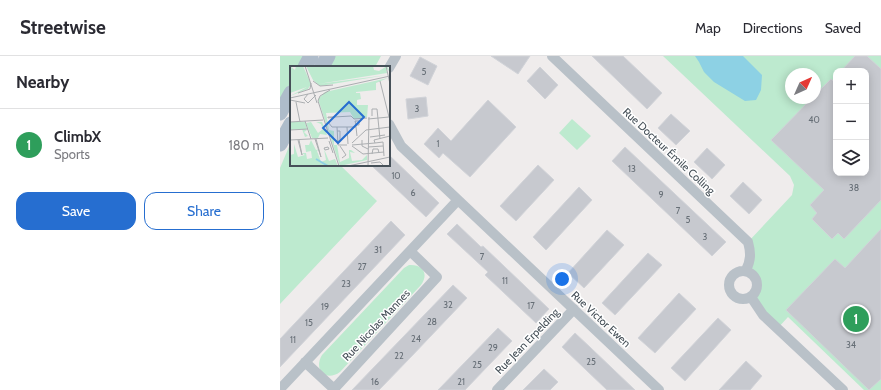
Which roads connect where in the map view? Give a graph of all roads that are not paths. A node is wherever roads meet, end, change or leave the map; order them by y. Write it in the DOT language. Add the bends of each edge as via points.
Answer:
graph roads {
  1 [pos="311,56"];
  2 [pos="328,56"];
  3 [pos="396,56"];
  4 [pos="552,56"];
  5 [pos="306,66"];
  6 [pos="323,66"];
  7 [pos="390,66"];
  8 [pos="290,95"];
  9 [pos="280,113"];
  10 [pos="290,126"];
  11 [pos="390,126"];
  12 [pos="280,144"];
  13 [pos="458,200"];
  14 [pos="410,251"];
  15 [pos="746,270"];
  16 [pos="751,297"];
  17 [pos="574,309"];
  18 [pos="305,362"];
  19 [pos="280,389"];
  20 [pos="497,390"];
  21 [pos="659,390"];
  22 [pos="843,390"];
  1 -- 5 [label="main road"];
  2 -- 6 [label="main road"];
  3 -- 7 [label="street"];
  4 -- 15 [label="street, Rue Docteur Émile Colling" via="748,242 751,251"];
  8 -- 9 [label="main road"];
  10 -- 12 [label="main road"];
  11 -- 13 [label="street, Rue Victor Ewen" via="401,146"];
  13 -- 14 [label="street"];
  13 -- 17 [label="street, Rue Victor Ewen"];
  14 -- 18 [label="street"];
  14 -- 18 [label="street, Rue Nicolas Mannes" via="437,277 334,389"];
  15 -- 16 [label="street" via="751,272 756,280 756,289"];
  15 -- 16 [label="street" via="733,274 728,287 737,298"];
  16 -- 22 [label="street" via="763,315"];
  17 -- 20 [label="street, Rue Jean Erpelding"];
  17 -- 21 [label="street, Rue Victor Ewen"];
  18 -- 19 [label="street"];
}
